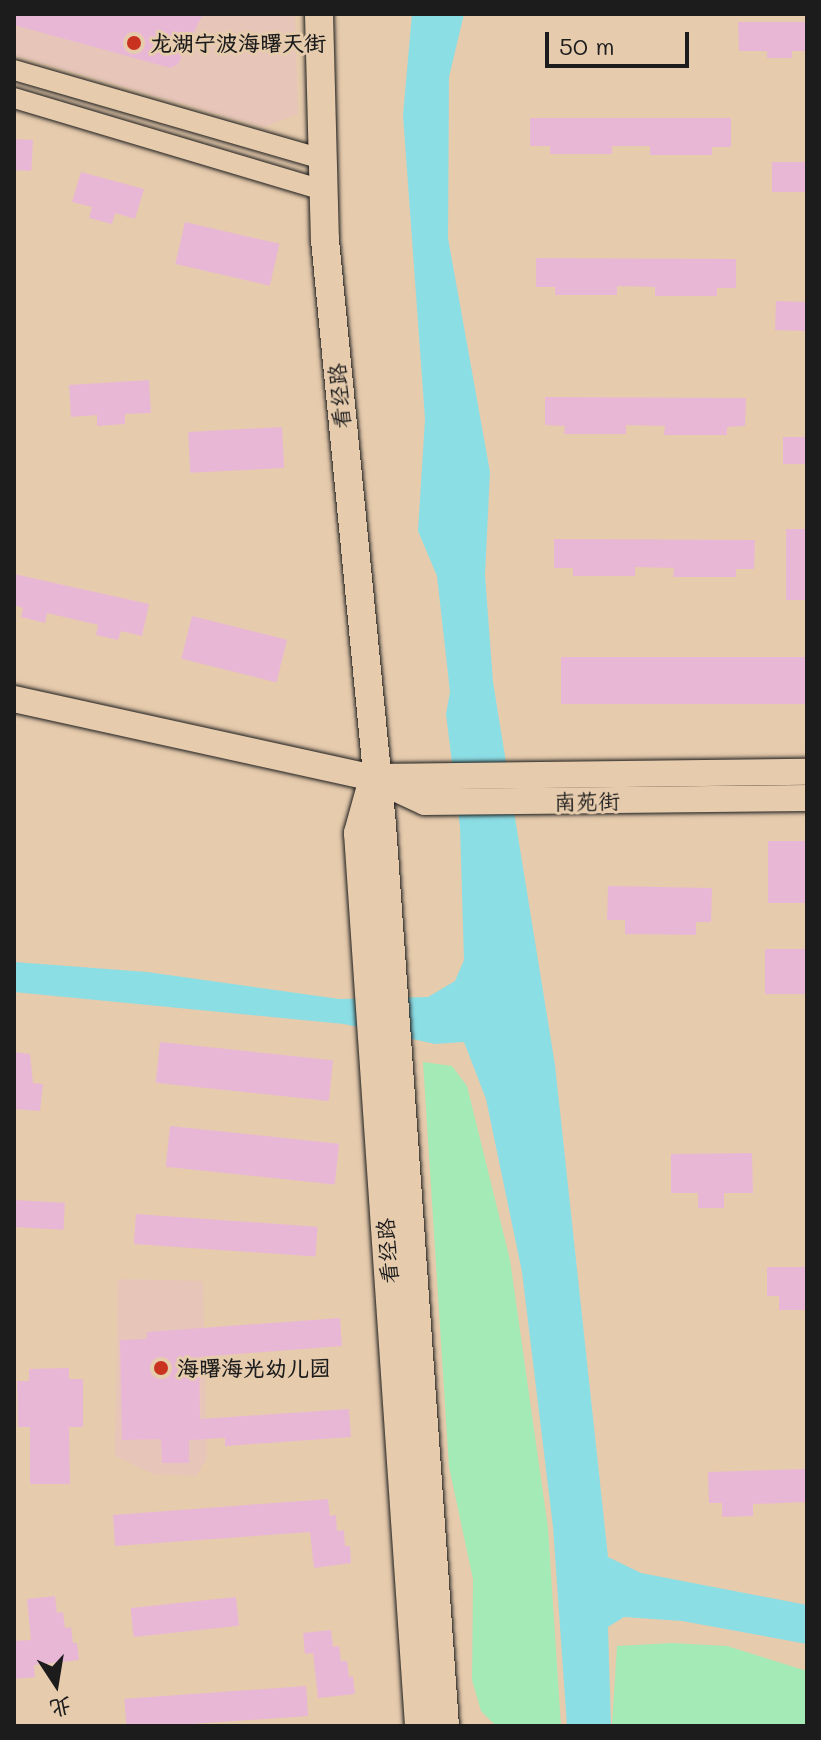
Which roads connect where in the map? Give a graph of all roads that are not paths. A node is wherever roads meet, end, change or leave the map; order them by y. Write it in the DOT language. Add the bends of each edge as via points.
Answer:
graph roads {
  1 [pos="319,14"];
  2 [pos="14,70"];
  3 [pos="14,98"];
  4 [pos="322,159"];
  5 [pos="323,190"];
  6 [pos="14,699"];
  7 [pos="807,772"];
  8 [pos="373,778"];
  9 [pos="807,798"];
  10 [pos="387,1061"];
  11 [pos="419,1726"];
  12 [pos="445,1726"];
  1 -- 4 [label="main road, 看经路"];
  2 -- 4 [label="street"];
  3 -- 5 [label="street"];
  4 -- 5 [label="main road, 看经路"];
  5 -- 8 [label="main road, 看经路"];
  6 -- 8 [label="street, 南苑街"];
  7 -- 8 [label="street, 南苑街" via="517,772"];
  8 -- 9 [label="street, 南苑街" via="432,802"];
  8 -- 10 [label="main road, 看经路" via="382,825"];
  10 -- 11 [label="main road, 看经路"];
  10 -- 12 [label="main road, 看经路"];
}
